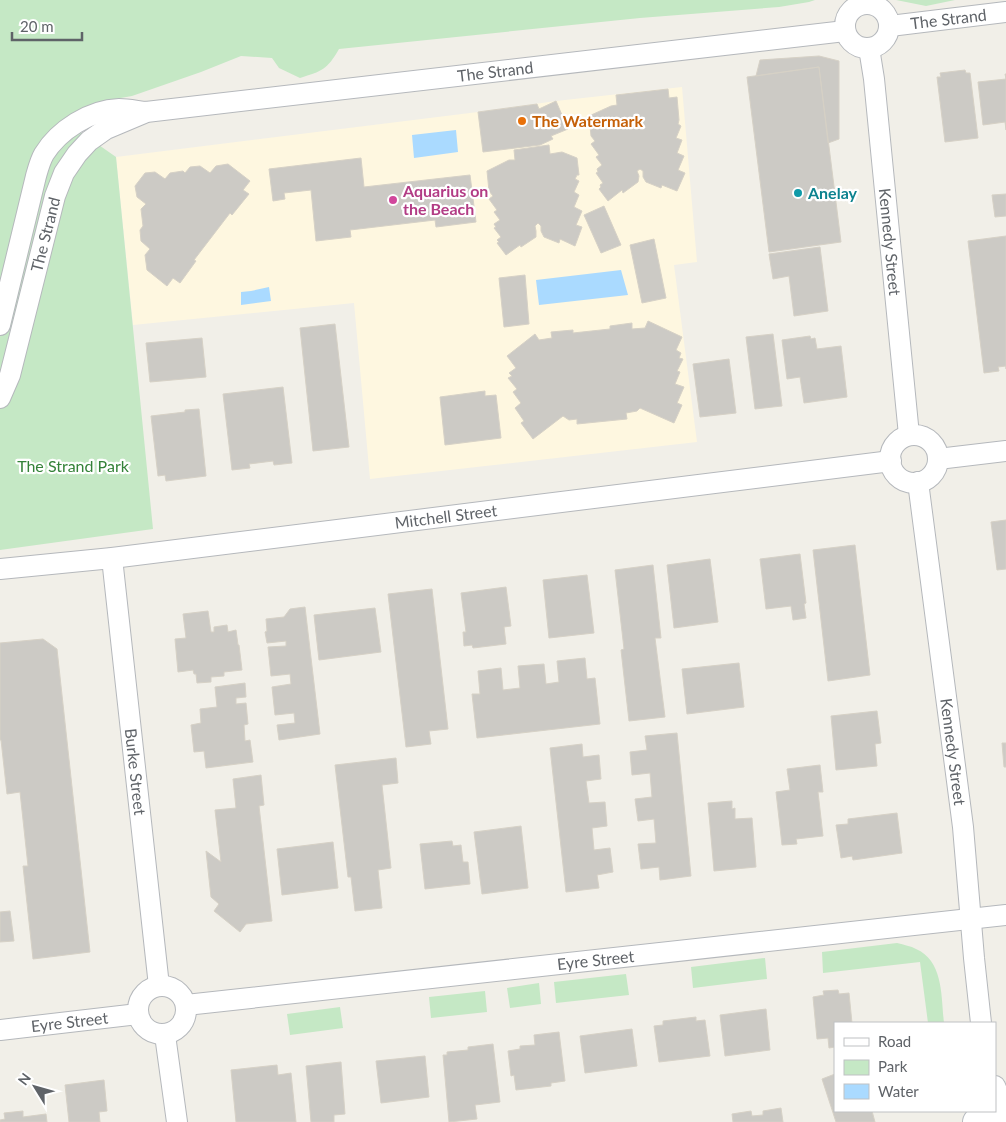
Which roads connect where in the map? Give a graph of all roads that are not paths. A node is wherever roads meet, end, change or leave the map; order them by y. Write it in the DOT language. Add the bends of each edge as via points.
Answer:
graph roads {
  1 [pos="1006,12"];
  2 [pos="890,26"];
  3 [pos="845,30"];
  4 [pos="869,48"];
  5 [pos="146,112"];
  6 [pos="0,325"];
  7 [pos="0,398"];
  8 [pos="909,436"];
  9 [pos="1006,452"];
  10 [pos="938,459"];
  11 [pos="891,461"];
  12 [pos="918,482"];
  13 [pos="112,558"];
  14 [pos="0,568"];
  15 [pos="1006,915"];
  16 [pos="971,919"];
  17 [pos="159,986"];
  18 [pos="186,1005"];
  19 [pos="138,1014"];
  20 [pos="981,1022"];
  21 [pos="0,1030"];
  22 [pos="165,1035"];
  23 [pos="991,1112"];
  24 [pos="177,1122"];
  25 [pos="977,1122"];
  1 -- 2 [label="street, The Strand"];
  2 -- 3 [label="street" via="885,12 872,4 865,4 851,10"];
  2 -- 4 [label="street" via="886,38 876,47"];
  3 -- 4 [label="street" via="856,46"];
  3 -- 5 [label="street, The Strand"];
  4 -- 8 [label="street, Kennedy Street"];
  5 -- 6 [label="street, The Strand" via="119,109 90,116 75,123 56,139 44,155"];
  5 -- 7 [label="street, The Strand" via="106,129 89,141 64,173 55,196 10,375"];
  8 -- 10 [label="street" via="923,436 930,440"];
  8 -- 11 [label="street" via="897,442"];
  9 -- 10 [label="street"];
  10 -- 12 [label="street" via="930,477"];
  11 -- 12 [label="street" via="893,469 903,480"];
  11 -- 13 [label="street, Mitchell Street"];
  12 -- 16 [label="street, Kennedy Street" via="964,827"];
  13 -- 14 [label="street, Mitchell Street"];
  13 -- 17 [label="street, Burke Street"];
  15 -- 16 [label="street, Eyre Street"];
  16 -- 18 [label="street, Eyre Street"];
  16 -- 20 [label="street, Kennedy Street"];
  17 -- 18 [label="street" via="174,988"];
  17 -- 19 [label="street" via="145,992"];
  18 -- 22 [label="street" via="187,1013 180,1028"];
  19 -- 21 [label="street, Eyre Street"];
  19 -- 22 [label="street" via="150,1032"];
  22 -- 24 [label="street"];
  23 -- 25 [label="main road"];
}
